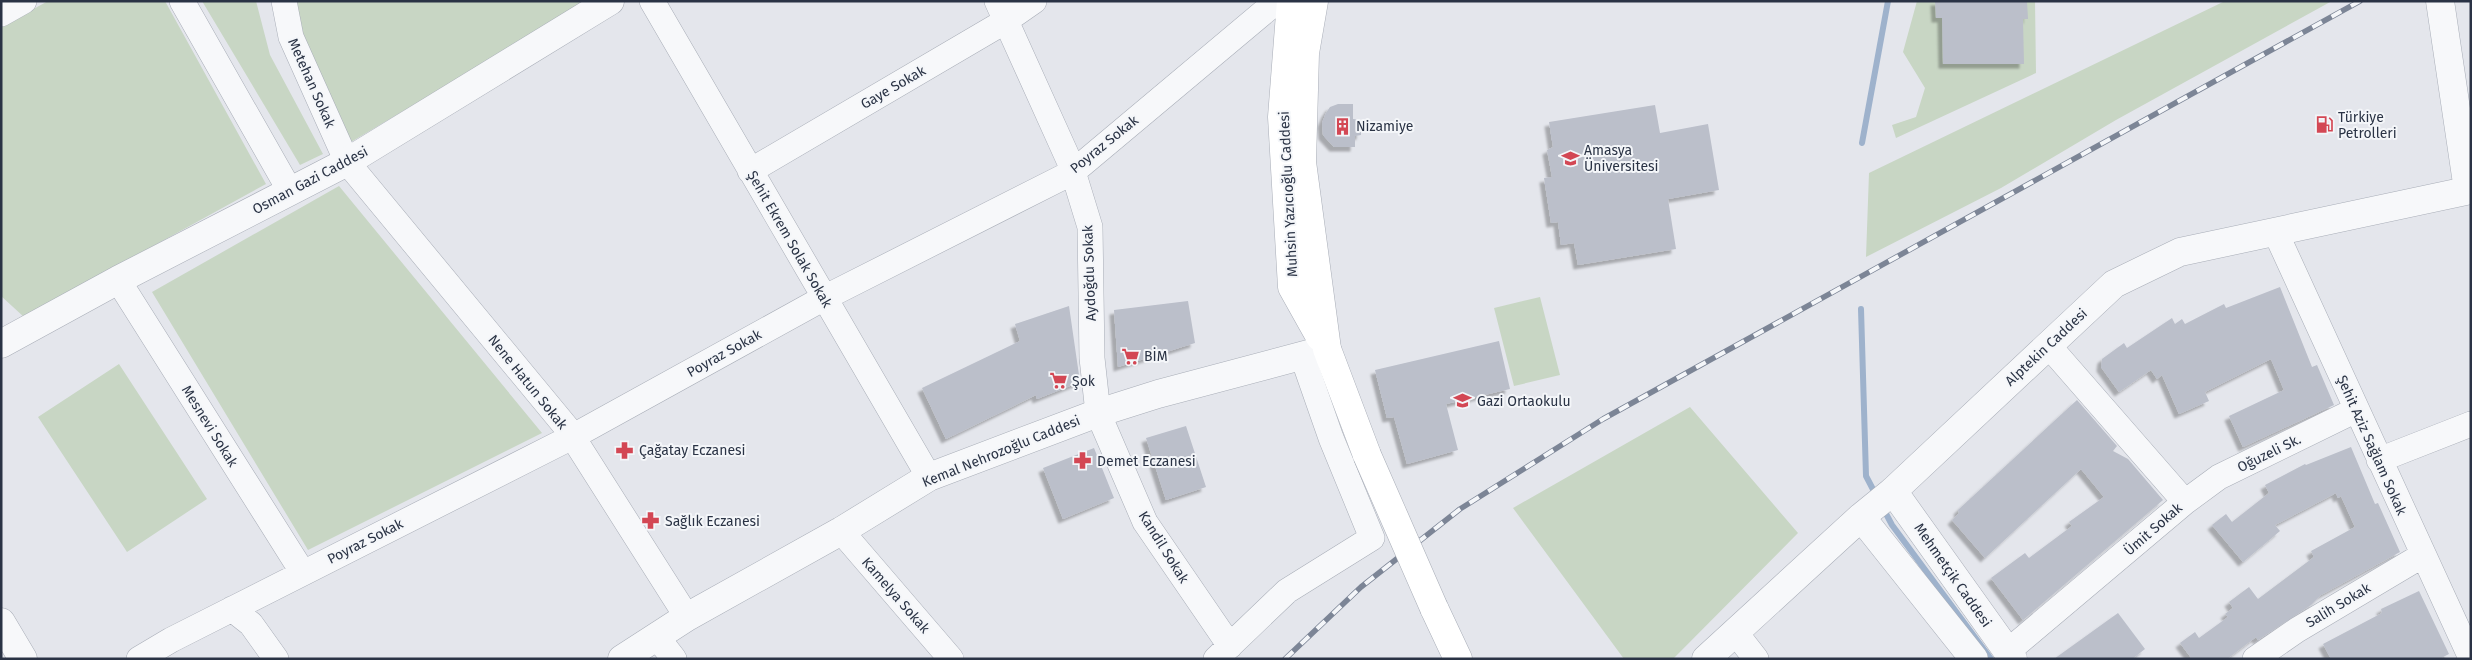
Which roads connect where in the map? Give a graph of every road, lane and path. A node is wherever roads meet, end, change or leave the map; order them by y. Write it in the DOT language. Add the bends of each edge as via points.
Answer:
graph roads {
  1 [pos="24,1"];
  2 [pos="182,1"];
  3 [pos="284,1"];
  4 [pos="610,1"];
  5 [pos="652,1"];
  6 [pos="1034,1"];
  7 [pos="1277,1"];
  8 [pos="1291,1"];
  9 [pos="1314,1"];
  10 [pos="2440,1"];
  11 [pos="1000,12"];
  12 [pos="1,14"];
  13 [pos="347,162"];
  14 [pos="750,171"];
  15 [pos="1073,172"];
  16 [pos="290,191"];
  17 [pos="2470,192"];
  18 [pos="2275,231"];
  19 [pos="118,280"];
  20 [pos="824,298"];
  21 [pos="1,344"];
  22 [pos="2048,345"];
  23 [pos="1314,352"];
  24 [pos="2356,410"];
  25 [pos="1098,413"];
  26 [pos="2471,424"];
  27 [pos="572,437"];
  28 [pos="2379,460"];
  29 [pos="929,477"];
  30 [pos="1893,491"];
  31 [pos="2186,502"];
  32 [pos="1861,517"];
  33 [pos="841,531"];
  34 [pos="2423,555"];
  35 [pos="303,573"];
  36 [pos="232,609"];
  37 [pos="687,617"];
  38 [pos="1,622"];
  39 [pos="1735,632"];
  40 [pos="657,637"];
  41 [pos="1223,652"];
  42 [pos="2010,655"];
  43 [pos="142,658"];
  44 [pos="2471,658"];
  45 [pos="23,659"];
  46 [pos="276,659"];
  47 [pos="622,659"];
  48 [pos="674,659"];
  49 [pos="951,659"];
  50 [pos="1458,659"];
  51 [pos="1706,659"];
  52 [pos="1756,659"];
  53 [pos="1974,659"];
  54 [pos="2255,659"];
  1 -- 12 [label="street"];
  2 -- 16 [label="street"];
  3 -- 13 [label="street, Metehan Sokak" via="291,37"];
  4 -- 13 [label="street, Osman Gazi Caddesi"];
  5 -- 14 [label="street, Şehit Ekrem Solak Sokak"];
  6 -- 11 [label="street, Gaye Sokak"];
  7 -- 15 [label="street, Poyraz Sokak"];
  8 -- 23 [label="main road, Muhsin Yazıcıoğlu Caddesi" via="1282,117 1292,287"];
  9 -- 23 [label="main road, Muhsin Yazıcıoğlu Caddesi" via="1305,53 1302,162"];
  10 -- 17 [label="street"];
  11 -- 14 [label="street, Gaye Sokak"];
  11 -- 15 [label="street, Aydoğdu Sokak"];
  13 -- 16 [label="street, Osman Gazi Caddesi"];
  13 -- 27 [label="street, Nene Hatun Sokak"];
  14 -- 20 [label="street, Şehit Ekrem Solak Sokak"];
  15 -- 20 [label="street, Poyraz Sokak"];
  15 -- 25 [label="street, Aydoğdu Sokak" via="1090,228 1092,358"];
  16 -- 19 [label="street, Osman Gazi Caddesi"];
  17 -- 18 [label="street, Alptekin Caddesi"];
  18 -- 22 [label="street, Alptekin Caddesi" via="2180,252 2114,284"];
  18 -- 24 [label="street, Şehit Aziz Sağlam Sokak"];
  19 -- 21 [label="street, Osman Gazi Caddesi"];
  19 -- 35 [label="street, Mesnevi Sokak"];
  20 -- 27 [label="street, Poyraz Sokak"];
  20 -- 29 [label="street, Şehit Ekrem Solak Sokak"];
  22 -- 30 [label="street, Alptekin Caddesi"];
  22 -- 31 [label="street, Ümit Sokak"];
  23 -- 25 [label="street, Kemal Nehrozoğlu Caddesi"];
  23 -- 41 [label="street" via="1331,438 1372,538 1288,591"];
  23 -- 50 [label="main road, Muhsin Yazıcıoğlu Caddesi, bridge" via="1367,455"];
  24 -- 28 [label="street, Şehit Aziz Sağlam Sokak"];
  24 -- 31 [label="street, Oğuzeli Sk." via="2219,477"];
  25 -- 29 [label="street, Kemal Nehrozoğlu Caddesi"];
  25 -- 41 [label="street, Kandil Sokak" via="1145,522"];
  26 -- 28 [label="street"];
  27 -- 35 [label="street, Poyraz Sokak"];
  27 -- 37 [label="street, Nene Hatun Sokak"];
  28 -- 34 [label="street, Şehit Aziz Sağlam Sokak"];
  29 -- 33 [label="street, Kemal Nehrozoğlu Caddesi"];
  30 -- 32 [label="street, Alptekin Caddesi"];
  30 -- 42 [label="street, Mehmetçik Caddesi"];
  31 -- 42 [label="street, Ümit Sokak"];
  32 -- 39 [label="street, Alptekin Caddesi"];
  32 -- 53 [label="street"];
  33 -- 37 [label="street, Kemal Nehrozoğlu Caddesi"];
  33 -- 49 [label="street, Kamelya Sokak"];
  34 -- 44 [label="street, Şehit Aziz Sağlam Sokak"];
  34 -- 54 [label="street, Salih Sokak" via="2297,630"];
  35 -- 36 [label="street, Poyraz Sokak"];
  36 -- 43 [label="street, Poyraz Sokak"];
  36 -- 46 [label="street" via="251,624"];
  37 -- 40 [label="street, Kemal Nehrozoğlu Caddesi"];
  38 -- 45 [label="street"];
  39 -- 51 [label="street, Alptekin Caddesi"];
  39 -- 52 [label="street"];
  40 -- 47 [label="street, Kemal Nehrozoğlu Caddesi"];
  40 -- 48 [label="street"];
}
